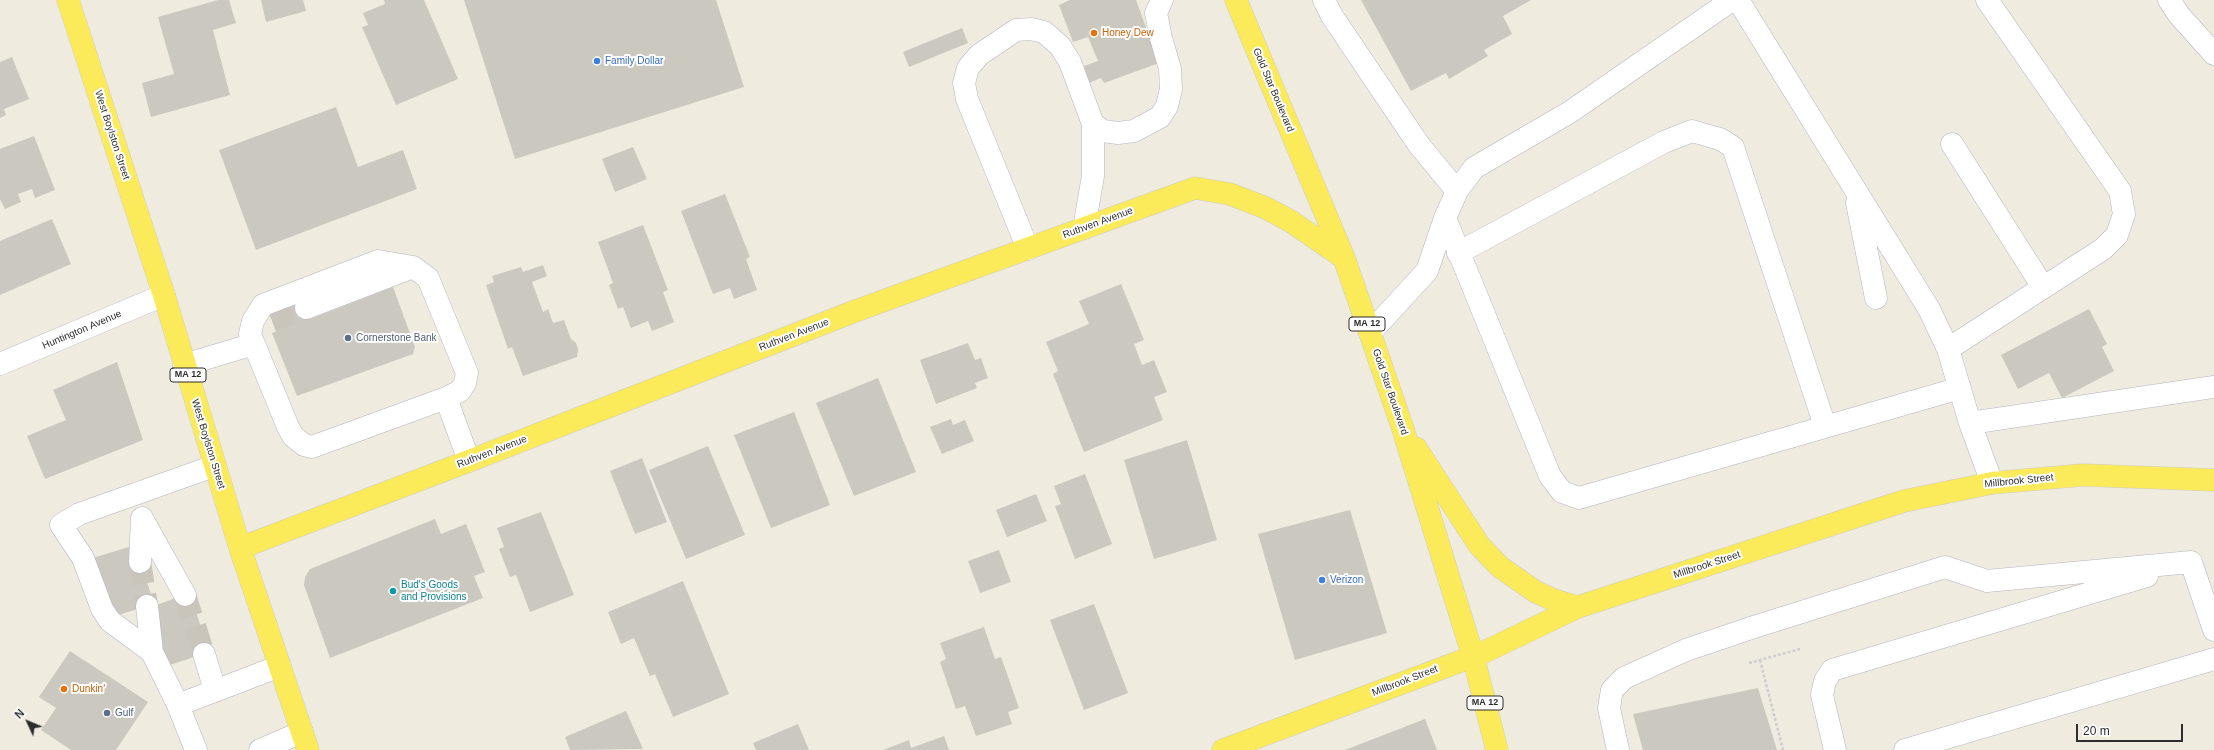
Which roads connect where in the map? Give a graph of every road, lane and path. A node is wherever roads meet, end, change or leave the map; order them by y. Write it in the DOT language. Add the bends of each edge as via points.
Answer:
graph roads {
  1 [pos="68,0"];
  2 [pos="1162,0"];
  3 [pos="1236,0"];
  4 [pos="1324,0"];
  5 [pos="1732,0"];
  6 [pos="1738,0"];
  7 [pos="1987,0"];
  8 [pos="2169,0"];
  9 [pos="2214,54"];
  10 [pos="1093,124"];
  11 [pos="1952,144"];
  12 [pos="1854,188"];
  13 [pos="1457,191"];
  14 [pos="1445,218"];
  15 [pos="1084,228"];
  16 [pos="1028,249"];
  17 [pos="1458,253"];
  18 [pos="1344,258"];
  19 [pos="413,267"];
  20 [pos="2043,287"];
  21 [pos="164,295"];
  22 [pos="1876,298"];
  23 [pos="306,308"];
  24 [pos="272,321"];
  25 [pos="1370,333"];
  26 [pos="252,339"];
  27 [pos="1948,349"];
  28 [pos="0,364"];
  29 [pos="184,364"];
  30 [pos="1960,388"];
  31 [pos="2214,388"];
  32 [pos="453,394"];
  33 [pos="1970,423"];
  34 [pos="1402,426"];
  35 [pos="1825,426"];
  36 [pos="469,461"];
  37 [pos="214,466"];
  38 [pos="2214,480"];
  39 [pos="1992,483"];
  40 [pos="135,494"];
  41 [pos="143,520"];
  42 [pos="240,548"];
  43 [pos="140,562"];
  44 [pos="2191,562"];
  45 [pos="185,595"];
  46 [pos="147,606"];
  47 [pos="1578,607"];
  48 [pos="2214,630"];
  49 [pos="152,652"];
  50 [pos="204,654"];
  51 [pos="1473,656"];
  52 [pos="2214,659"];
  53 [pos="1760,660"];
  54 [pos="280,666"];
  55 [pos="215,690"];
  56 [pos="178,705"];
  57 [pos="305,741"];
  58 [pos="196,750"];
  59 [pos="260,750"];
  60 [pos="1223,750"];
  61 [pos="1497,750"];
  62 [pos="1618,750"];
  63 [pos="1783,750"];
  64 [pos="1835,750"];
  65 [pos="1905,750"];
  1 -- 21 [label="main road, West Boylston Street / MA 12"];
  2 -- 10 [label="street" via="1156,13 1170,69 1172,88 1168,106 1160,117 1134,131 1103,131"];
  3 -- 18 [label="main road, Gold Star Boulevard / MA 12"];
  4 -- 13 [label="street" via="1332,16 1419,145"];
  5 -- 13 [label="street" via="1570,112 1474,168"];
  6 -- 12 [label="street"];
  7 -- 20 [label="street" via="2120,191 2124,214 2117,235 2103,249"];
  8 -- 9 [label="street"];
  10 -- 15 [label="street" via="1093,176"];
  10 -- 16 [label="street" via="1070,62 1060,46 1044,32 1016,30 979,55 968,68 964,83 967,99"];
  11 -- 20 [label="street"];
  12 -- 22 [label="street"];
  12 -- 27 [label="street" via="1929,309"];
  13 -- 14 [label="street"];
  14 -- 17 [label="street"];
  14 -- 25 [label="street" via="1427,272"];
  15 -- 16 [label="main road, Ruthven Avenue"];
  15 -- 18 [label="main road, Ruthven Avenue" via="1195,188 1230,194 1266,208 1292,222"];
  16 -- 36 [label="main road, Ruthven Avenue" via="851,313"];
  17 -- 35 [label="street" via="1550,476 1562,492 1579,498"];
  17 -- 35 [label="street" via="1664,142 1692,131 1720,139 1733,147"];
  18 -- 25 [label="main road, Gold Star Boulevard / MA 12"];
  19 -- 23 [label="street"];
  19 -- 26 [label="street" via="378,261 263,305 252,322"];
  19 -- 32 [label="street" via="428,278 467,373 465,383"];
  20 -- 27 [label="street"];
  21 -- 28 [label="street, Huntington Avenue"];
  21 -- 29 [label="main road, West Boylston Street / MA 12"];
  24 -- 26 [label="street"];
  25 -- 34 [label="main road, Gold Star Boulevard / MA 12"];
  26 -- 29 [label="street"];
  26 -- 32 [label="street" via="288,428 304,445 312,447"];
  27 -- 30 [label="street"];
  29 -- 37 [label="main road, West Boylston Street / MA 12"];
  30 -- 33 [label="street"];
  30 -- 35 [label="street"];
  31 -- 33 [label="street"];
  32 -- 36 [label="street"];
  33 -- 39 [label="street"];
  34 -- 47 [label="main road" via="1479,545 1500,567 1536,592"];
  34 -- 51 [label="main road, Gold Star Boulevard / MA 12"];
  36 -- 42 [label="main road, Ruthven Avenue"];
  37 -- 40 [label="street"];
  37 -- 42 [label="main road, West Boylston Street / MA 12"];
  38 -- 39 [label="main road, Millbrook Street" via="2083,475"];
  39 -- 47 [label="main road, Millbrook Street" via="1904,501"];
  40 -- 41 [label="street"];
  40 -- 49 [label="street" via="79,514 61,525 83,558 102,609 110,621"];
  41 -- 43 [label="street"];
  41 -- 45 [label="street"];
  42 -- 54 [label="main road, West Boylston Street / MA 12"];
  44 -- 48 [label="street"];
  44 -- 62 [label="street" via="1987,581 1945,567 1754,627 1686,650 1624,678 1612,690 1608,708"];
  44 -- 64 [label="street" via="1832,670 1825,681 1822,695"];
  46 -- 49 [label="street"];
  47 -- 51 [label="main road, Millbrook Street"];
  49 -- 56 [label="street"];
  50 -- 55 [label="street"];
  51 -- 60 [label="main road, Millbrook Street"];
  51 -- 61 [label="main road, Gold Star Boulevard / MA 12"];
  52 -- 65 [label="street"];
  53 -- 63 [label="path"];
  54 -- 55 [label="street"];
  54 -- 57 [label="main road, West Boylston Street / MA 12"];
  55 -- 56 [label="street"];
  56 -- 58 [label="street"];
  57 -- 59 [label="street"];
}
